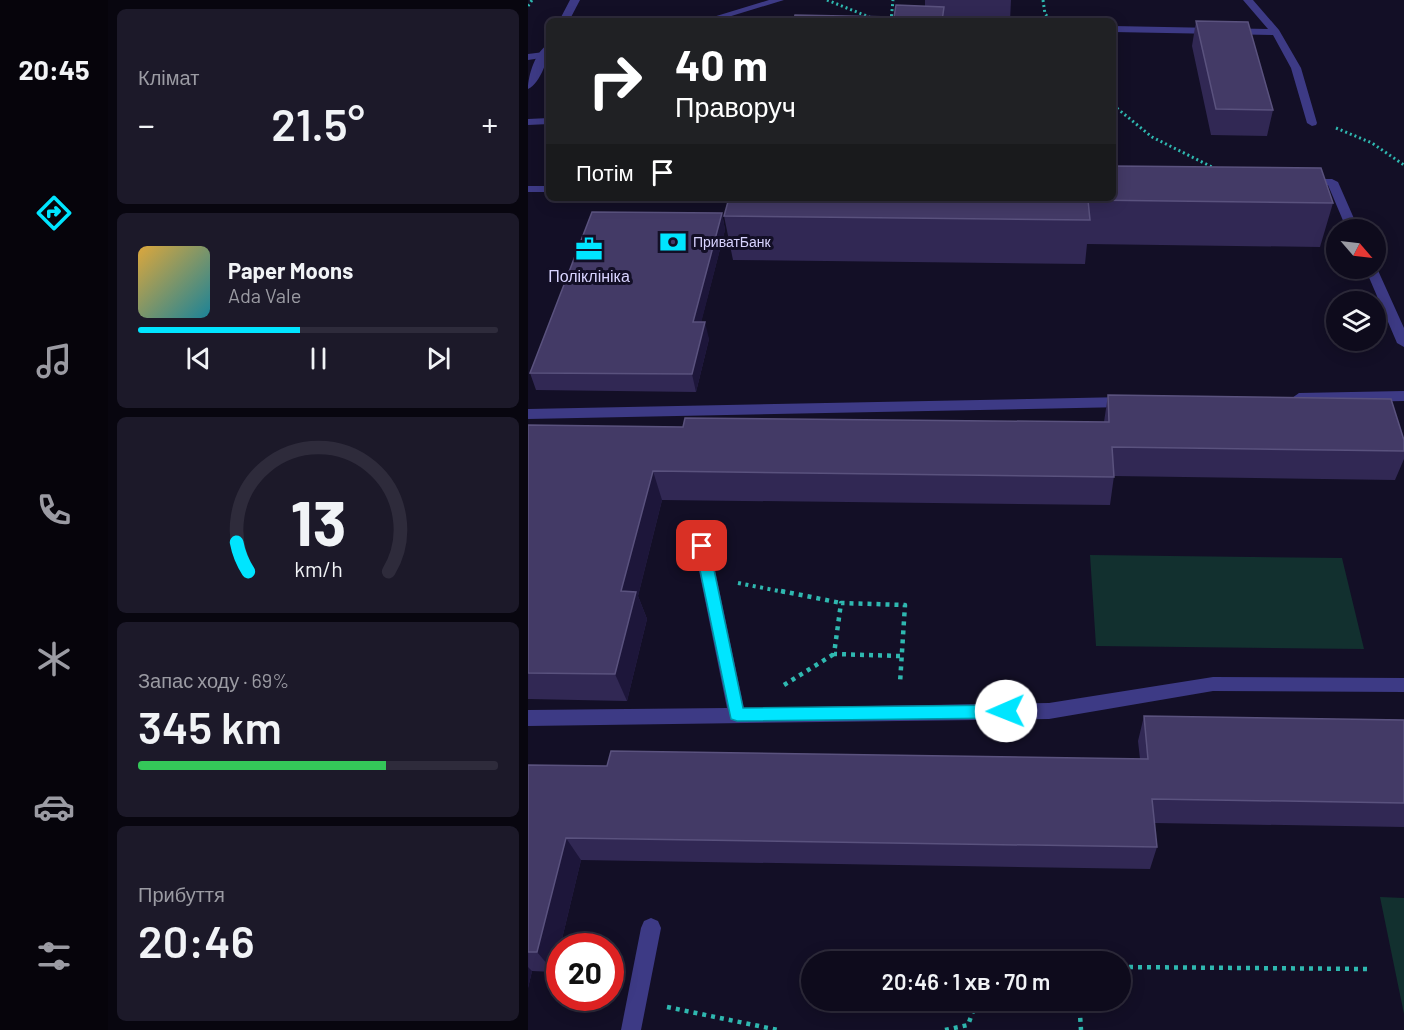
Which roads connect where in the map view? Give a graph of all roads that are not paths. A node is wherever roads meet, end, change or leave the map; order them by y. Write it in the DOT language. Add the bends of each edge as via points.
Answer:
graph roads {
  1 [pos="575,0"];
  2 [pos="779,0"];
  3 [pos="1248,0"];
  4 [pos="566,18"];
  5 [pos="716,18"];
  6 [pos="1116,29"];
  7 [pos="1276,32"];
  8 [pos="546,51"];
  9 [pos="546,53"];
  10 [pos="528,57"];
  11 [pos="528,86"];
  12 [pos="546,121"];
  13 [pos="528,122"];
  14 [pos="1312,123"];
  15 [pos="1288,183"];
  16 [pos="528,189"];
  17 [pos="546,189"];
  18 [pos="1348,219"];
  19 [pos="1376,279"];
  20 [pos="1404,343"];
  21 [pos="1404,396"];
  22 [pos="1286,399"];
  23 [pos="1144,401"];
  24 [pos="528,414"];
  25 [pos="702,546"];
  26 [pos="1404,685"];
  27 [pos="737,715"];
  28 [pos="528,718"];
  29 [pos="651,928"];
  30 [pos="631,1030"];
  1 -- 4 [label="street"];
  2 -- 5 [label="street"];
  3 -- 7 [label="street"];
  6 -- 7 [label="street"];
  7 -- 14 [label="street" via="1296,68"];
  8 -- 10 [label="street"];
  9 -- 11 [label="street"];
  12 -- 13 [label="street"];
  15 -- 18 [label="street" via="1332,182"];
  16 -- 17 [label="street"];
  19 -- 20 [label="street"];
  21 -- 22 [label="street"];
  23 -- 24 [label="street"];
  25 -- 27 [label="street"];
  26 -- 27 [label="street" via="1213,684 1049,711"];
  27 -- 28 [label="street"];
  29 -- 30 [label="street"];
}
